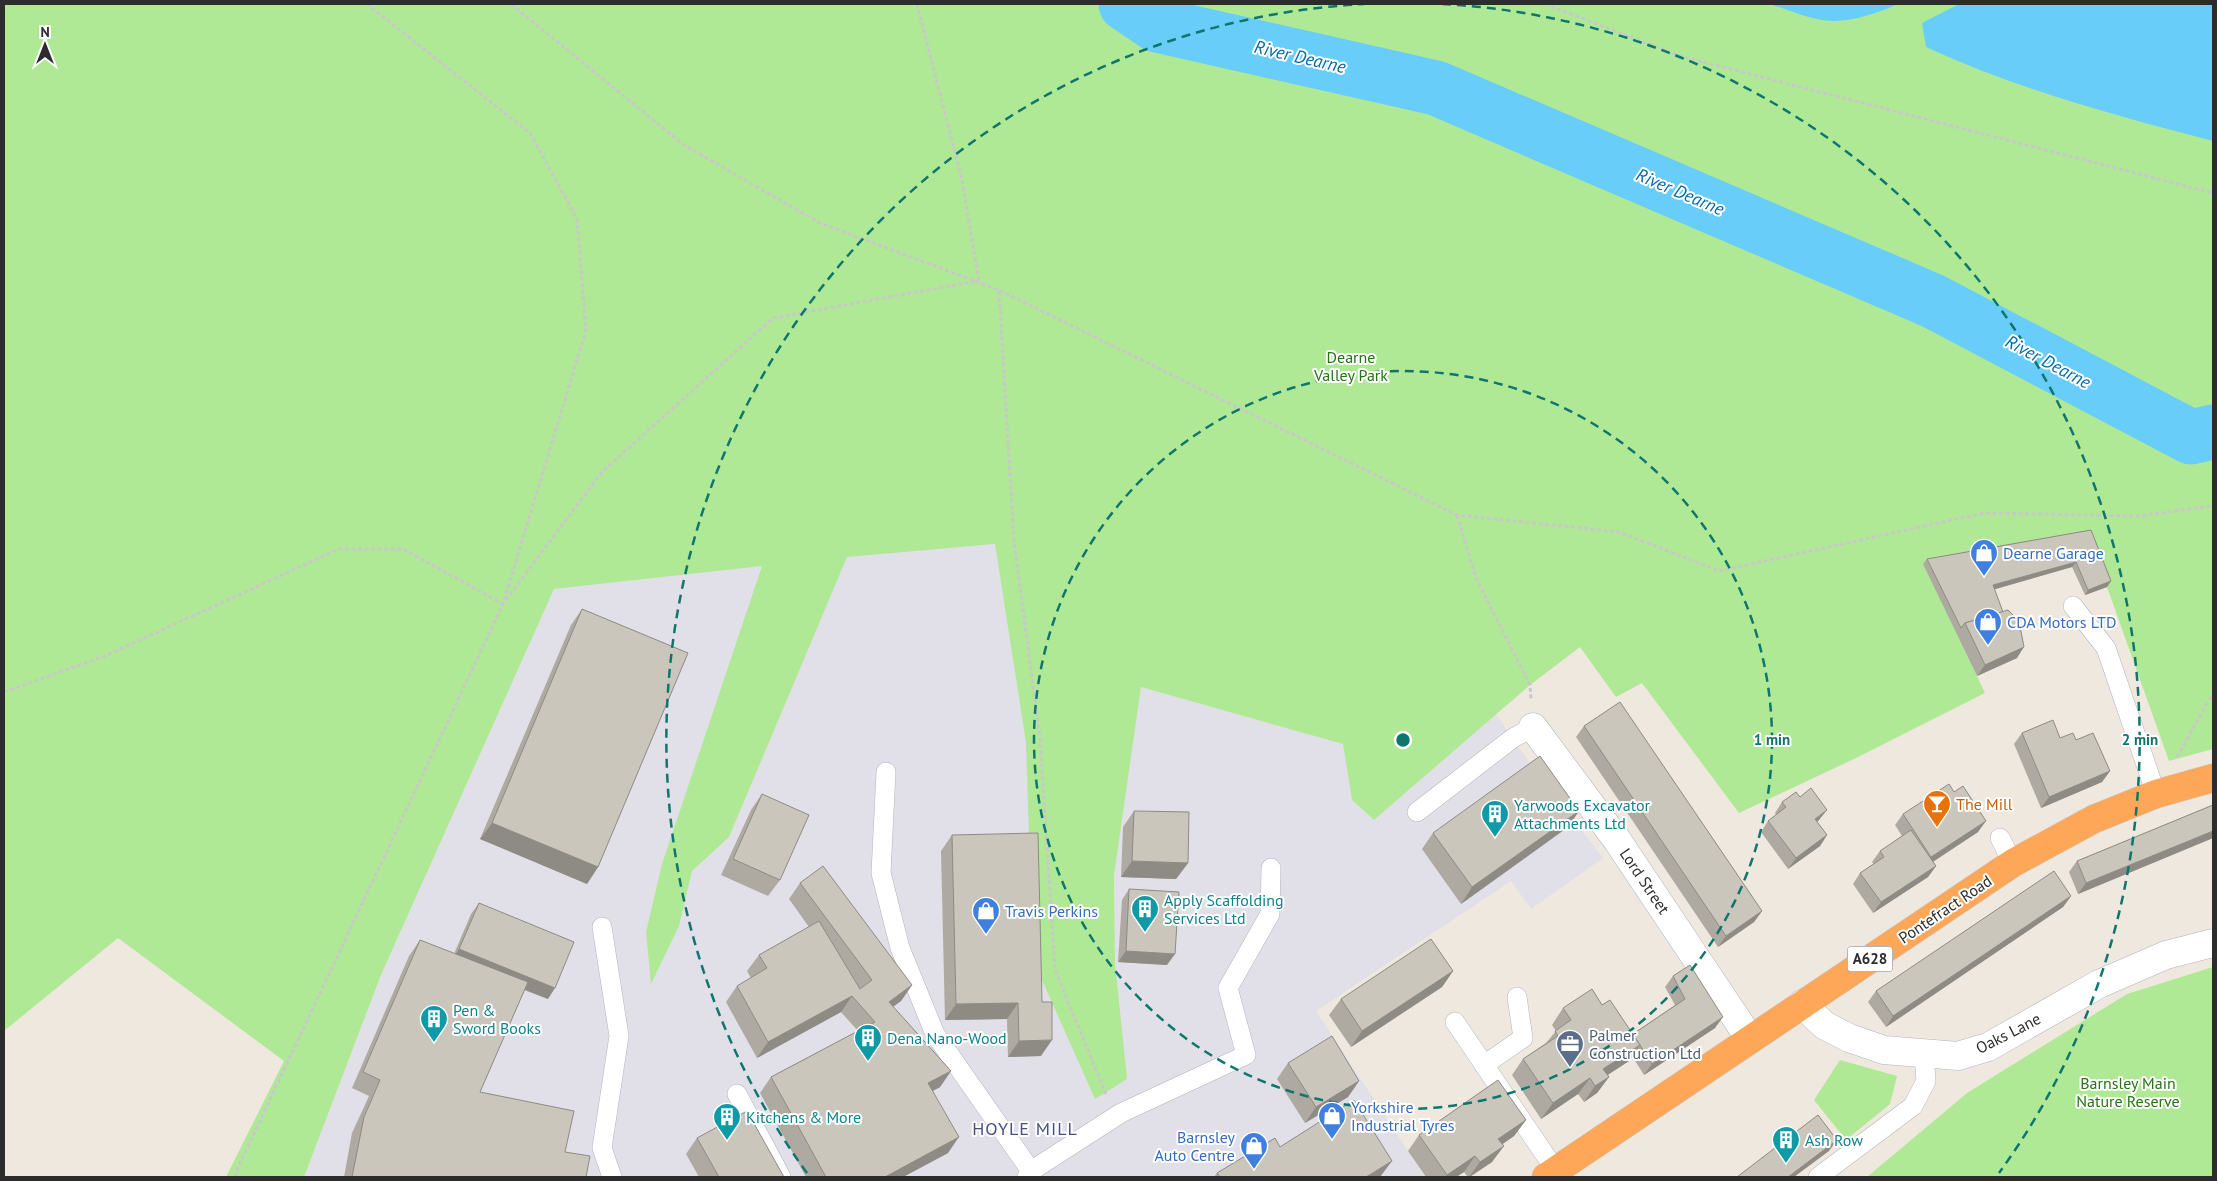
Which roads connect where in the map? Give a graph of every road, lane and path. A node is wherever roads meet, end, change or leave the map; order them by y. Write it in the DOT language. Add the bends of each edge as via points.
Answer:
graph roads {
  1 [pos="367,4"];
  2 [pos="511,4"];
  3 [pos="918,4"];
  4 [pos="1546,4"];
  5 [pos="2213,193"];
  6 [pos="979,281"];
  7 [pos="999,290"];
  8 [pos="2213,506"];
  9 [pos="1457,515"];
  10 [pos="503,604"];
  11 [pos="2073,606"];
  12 [pos="4,692"];
  13 [pos="2213,693"];
  14 [pos="1533,727"];
  15 [pos="886,772"];
  16 [pos="2213,778"];
  17 [pos="2156,794"];
  18 [pos="1417,812"];
  19 [pos="2000,838"];
  20 [pos="2013,863"];
  21 [pos="1271,868"];
  22 [pos="602,927"];
  23 [pos="2213,943"];
  24 [pos="1517,997"];
  25 [pos="1802,1004"];
  26 [pos="1455,1022"];
  27 [pos="1750,1039"];
  28 [pos="1924,1055"];
  29 [pos="1484,1064"];
  30 [pos="737,1094"];
  31 [pos="1115,1116"];
  32 [pos="1029,1174"];
  33 [pos="1551,1174"];
  34 [pos="236,1177"];
  35 [pos="612,1177"];
  36 [pos="781,1177"];
  37 [pos="1818,1177"];
  1 -- 10 [label="path" via="530,133 577,219 586,330"];
  2 -- 6 [label="path" via="684,145 820,223"];
  3 -- 6 [label="path" via="962,180"];
  4 -- 5 [label="path" via="1680,56"];
  6 -- 7 [label="path"];
  6 -- 10 [label="path" via="773,318 602,472"];
  7 -- 9 [label="path"];
  7 -- 31 [label="path" via="1014,542 1040,738 1054,970"];
  8 -- 9 [label="path" via="2138,516 1984,513 1718,571 1619,532"];
  9 -- 14 [label="path" via="1476,578 1530,685"];
  10 -- 12 [label="path" via="403,549 339,549 105,656"];
  10 -- 34 [label="path"];
  11 -- 17 [label="lane" via="2106,648"];
  13 -- 17 [label="path"];
  14 -- 18 [label="lane" via="1513,738"];
  14 -- 27 [label="street, Lord Street" via="1618,840"];
  15 -- 32 [label="lane" via="881,873 900,948 936,1034"];
  16 -- 17 [label="highway, Pontefract Road / A628"];
  17 -- 20 [label="highway, Pontefract Road / A628" via="2094,819"];
  19 -- 20 [label="lane"];
  20 -- 25 [label="highway, Pontefract Road / A628"];
  21 -- 31 [label="lane" via="1270,914 1228,988 1246,1055"];
  22 -- 35 [label="lane" via="619,1036 602,1148"];
  23 -- 28 [label="street, Oaks Lane" via="2166,955 2100,984 1988,1047 1958,1056"];
  24 -- 29 [label="lane" via="1523,1038"];
  25 -- 27 [label="highway, Pontefract Road / A628"];
  25 -- 28 [label="street, Oaks Lane" via="1824,1024 1850,1038 1884,1050"];
  26 -- 29 [label="lane"];
  27 -- 33 [label="highway, Pontefract Road / A628"];
  28 -- 37 [label="lane" via="1926,1082 1913,1106"];
  29 -- 33 [label="lane"];
  30 -- 36 [label="lane"];
  31 -- 32 [label="lane"];
}
